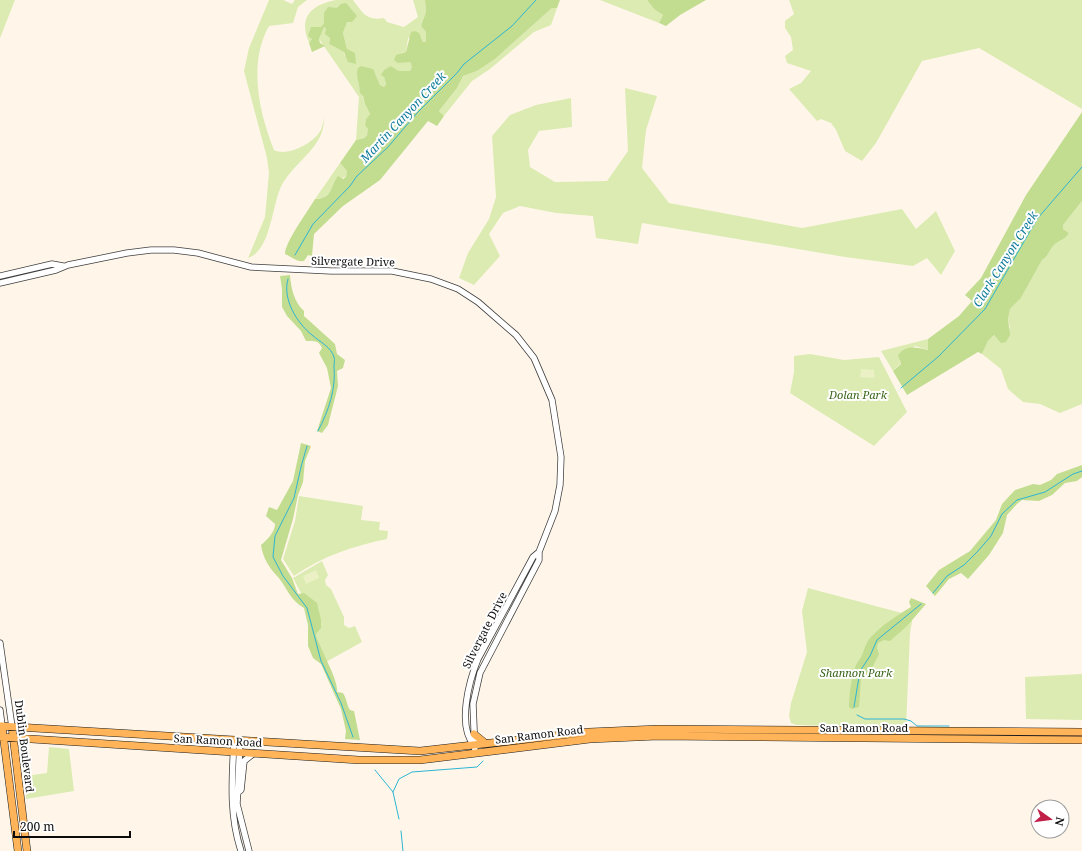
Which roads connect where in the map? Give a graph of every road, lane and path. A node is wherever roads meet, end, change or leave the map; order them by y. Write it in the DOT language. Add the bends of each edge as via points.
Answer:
graph roads {
  1 [pos="63,266"];
  2 [pos="0,276"];
  3 [pos="0,283"];
  4 [pos="539,552"];
  5 [pos="0,643"];
  6 [pos="0,710"];
  7 [pos="1,726"];
  8 [pos="12,727"];
  9 [pos="1082,732"];
  10 [pos="474,734"];
  11 [pos="2,737"];
  12 [pos="13,738"];
  13 [pos="1082,740"];
  14 [pos="237,741"];
  15 [pos="485,743"];
  16 [pos="474,745"];
  17 [pos="236,752"];
  18 [pos="254,753"];
  19 [pos="475,753"];
  20 [pos="237,793"];
  21 [pos="18,851"];
  22 [pos="27,851"];
  23 [pos="241,851"];
  24 [pos="249,851"];
  1 -- 2 [label="street, Silvergate Drive" via="52,264"];
  1 -- 3 [label="street, Silvergate Drive" via="56,270"];
  1 -- 4 [label="street, Silvergate Drive" via="127,253 174,250 198,253 251,268 392,271 431,279 458,289 478,302 516,335 534,358 552,400 561,457 560,485 551,523"];
  4 -- 10 [label="street, Silvergate Drive" via="539,560 480,673 473,704"];
  4 -- 16 [label="street, Silvergate Drive" via="533,557 473,672 465,711 469,740"];
  5 -- 8 [label="street, Dublin Boulevard"];
  6 -- 7 [label="street, Dublin Boulevard"];
  7 -- 8 [label="main road, San Ramon Road"];
  7 -- 11 [label="main road, Dublin Boulevard"];
  8 -- 12 [label="main road, Dublin Boulevard"];
  8 -- 14 [label="main road, San Ramon Road"];
  9 -- 15 [label="main road, San Ramon Road" via="658,729 589,732"];
  10 -- 15 [label="main road, San Ramon Road"];
  10 -- 16 [label="street, Silvergate Drive"];
  11 -- 12 [label="main road, San Ramon Road"];
  11 -- 21 [label="main road, Dublin Boulevard"];
  12 -- 17 [label="main road, San Ramon Road"];
  12 -- 22 [label="main road, Dublin Boulevard"];
  13 -- 19 [label="main road, San Ramon Road" via="658,736 590,739"];
  14 -- 16 [label="main road, San Ramon Road" via="411,751"];
  14 -- 17 [label="street"];
  15 -- 16 [label="main road, San Ramon Road"];
  16 -- 19 [label="street, Silvergate Drive"];
  17 -- 18 [label="main road, San Ramon Road"];
  17 -- 20 [label="street"];
  17 -- 23 [label="street" via="231,804"];
  18 -- 19 [label="main road, San Ramon Road" via="400,761"];
  18 -- 20 [label="street" via="244,761 241,790"];
  20 -- 24 [label="street" via="239,813"];
}
